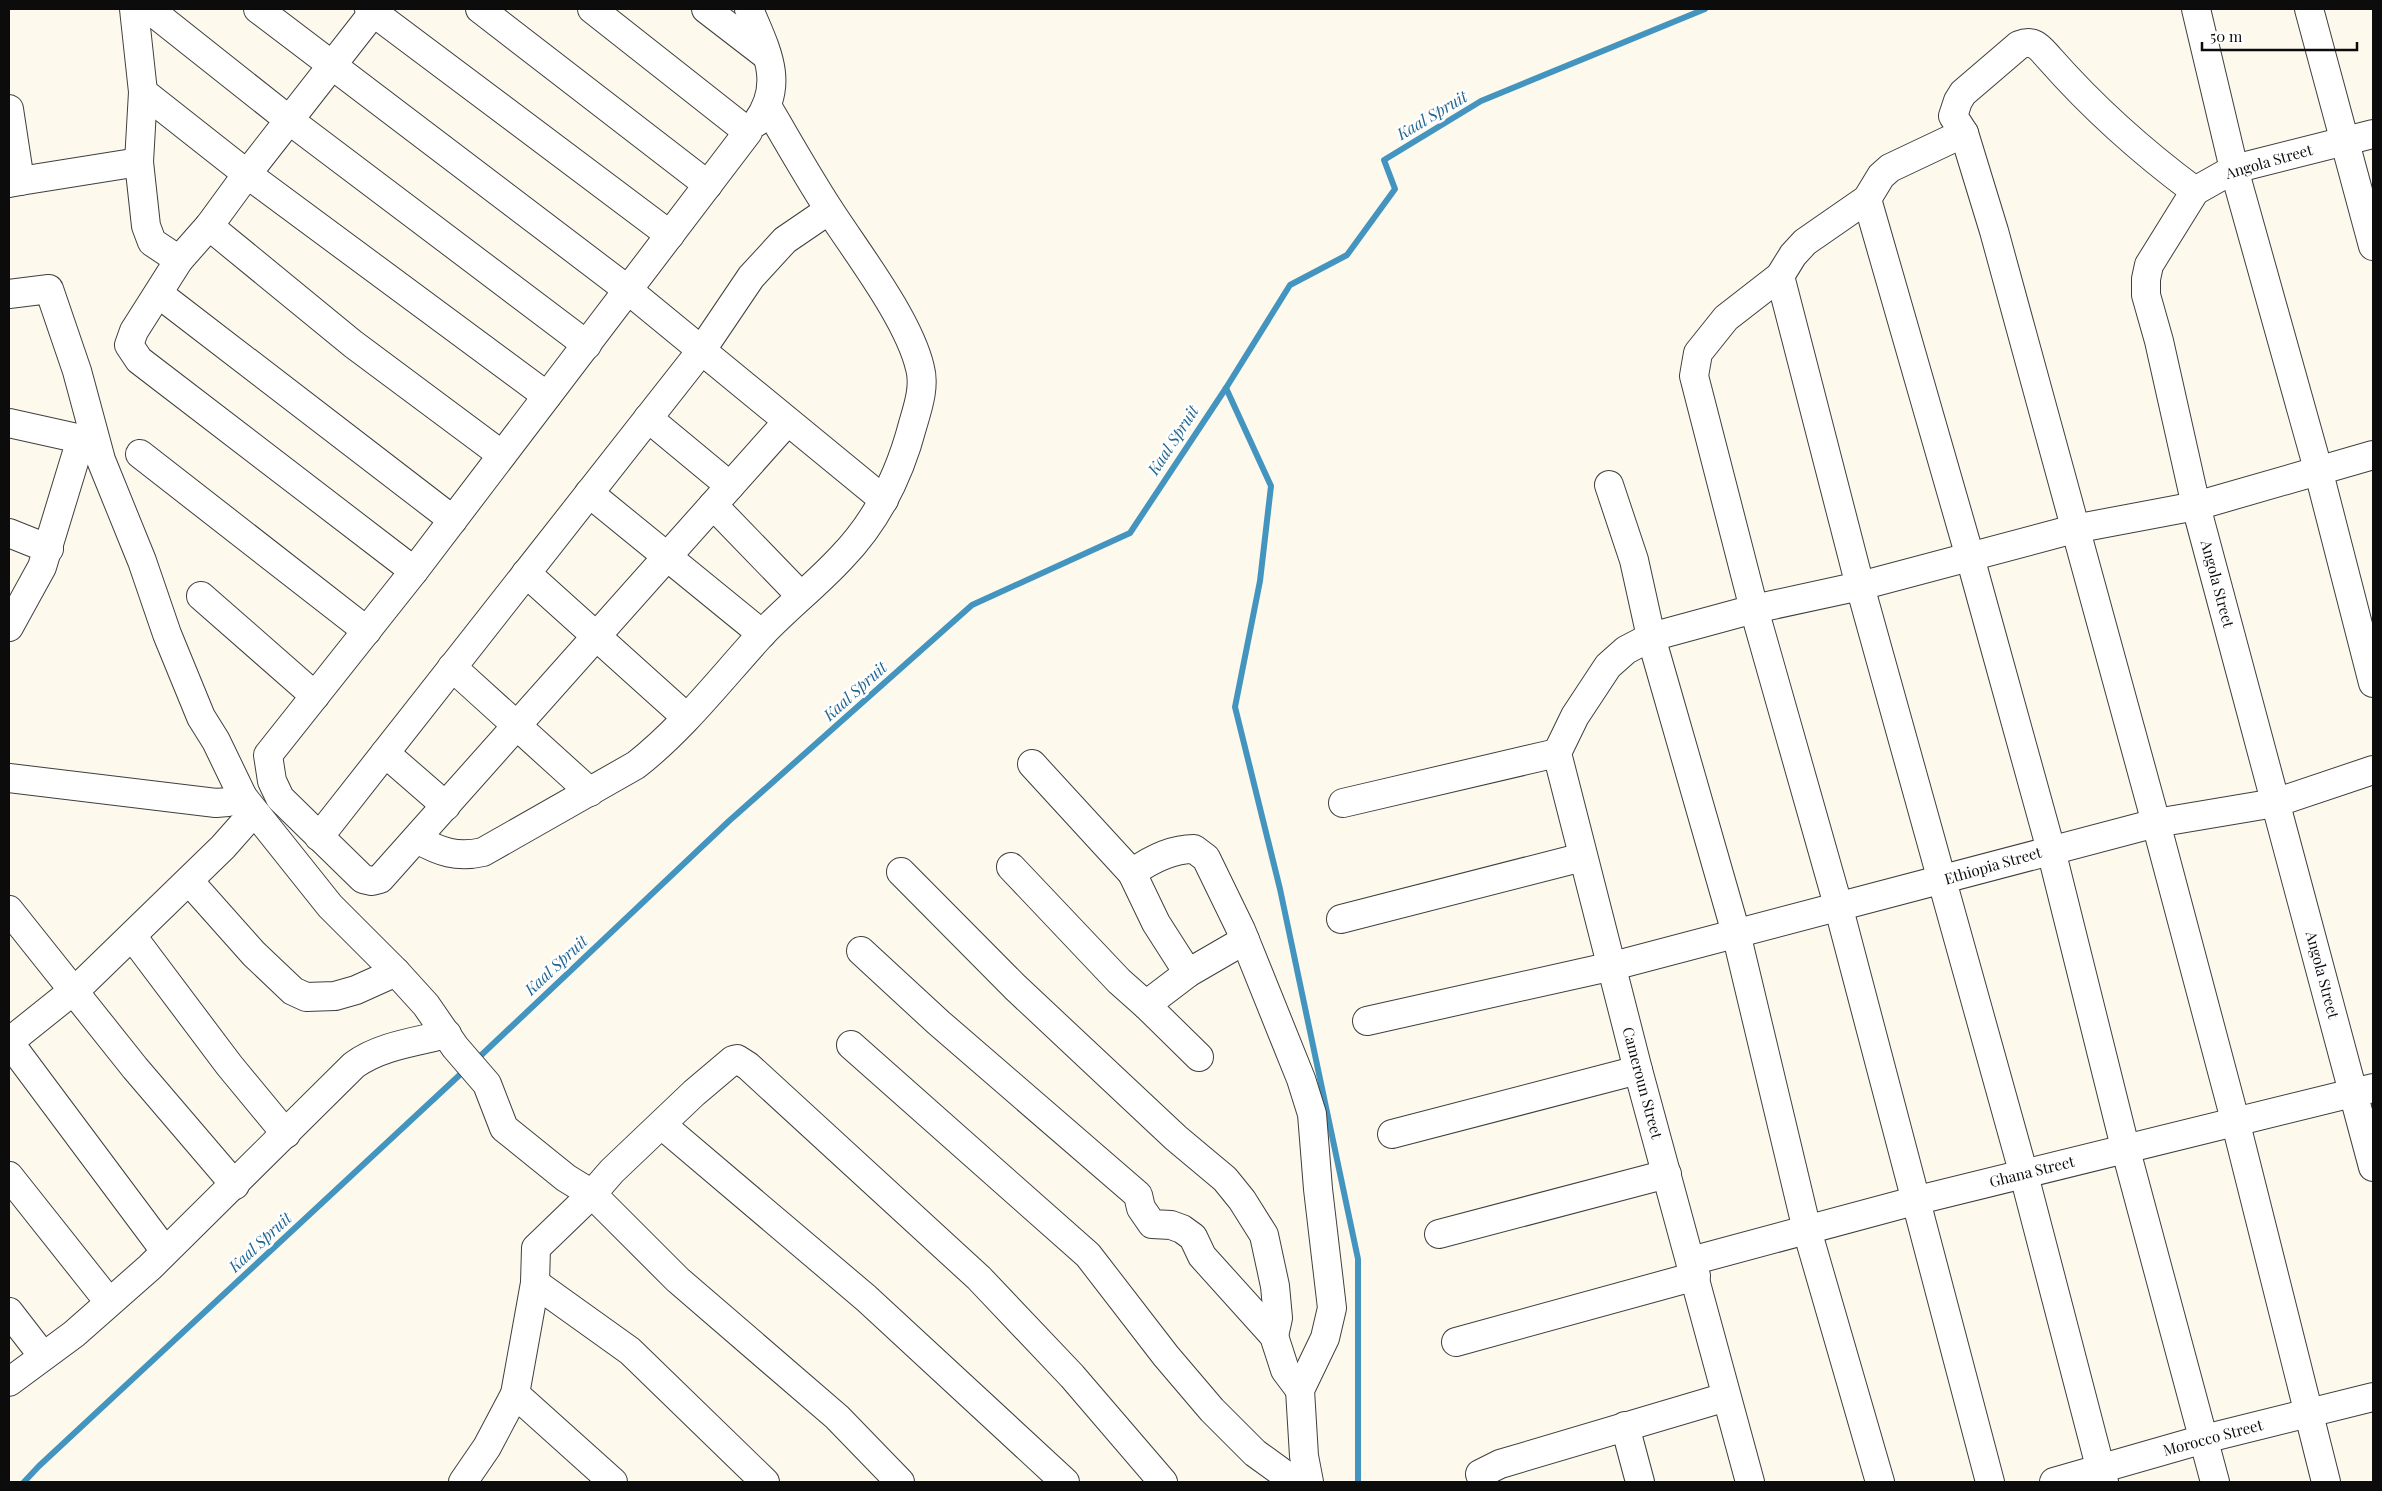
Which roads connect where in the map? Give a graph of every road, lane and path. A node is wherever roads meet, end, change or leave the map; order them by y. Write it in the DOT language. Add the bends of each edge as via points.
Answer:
graph roads {
  1 [pos="134,9"];
  2 [pos="149,9"];
  3 [pos="258,9"];
  4 [pos="480,9"];
  5 [pos="592,9"];
  6 [pos="706,9"];
  7 [pos="749,9"];
  8 [pos="2196,9"];
  9 [pos="2308,9"];
  10 [pos="373,10"];
  11 [pos="767,56"];
  12 [pos="331,66"];
  13 [pos="143,92"];
  14 [pos="767,106"];
  15 [pos="9,109"];
  16 [pos="289,120"];
  17 [pos="748,132"];
  18 [pos="1964,133"];
  19 [pos="2373,134"];
  20 [pos="2345,141"];
  21 [pos="139,162"];
  22 [pos="2234,169"];
  23 [pos="247,174"];
  24 [pos="14,182"];
  25 [pos="708,185"];
  26 [pos="2195,191"];
  27 [pos="1868,199"];
  28 [pos="829,210"];
  29 [pos="209,226"];
  30 [pos="670,235"];
  31 [pos="2373,246"];
  32 [pos="179,260"];
  33 [pos="1780,276"];
  34 [pos="628,290"];
  35 [pos="9,294"];
  36 [pos="159,294"];
  37 [pos="587,345"];
  38 [pos="701,350"];
  39 [pos="547,396"];
  40 [pos="648,418"];
  41 [pos="787,422"];
  42 [pos="9,423"];
  43 [pos="87,438"];
  44 [pos="140,454"];
  45 [pos="502,455"];
  46 [pos="2373,455"];
  47 [pos="2318,469"];
  48 [pos="1609,485"];
  49 [pos="589,493"];
  50 [pos="722,495"];
  51 [pos="884,500"];
  52 [pos="2196,506"];
  53 [pos="453,520"];
  54 [pos="2074,529"];
  55 [pos="9,533"];
  56 [pos="49,548"];
  57 [pos="1970,557"];
  58 [pos="666,558"];
  59 [pos="414,570"];
  60 [pos="526,573"];
  61 [pos="1860,586"];
  62 [pos="201,596"];
  63 [pos="802,596"];
  64 [pos="1754,609"];
  65 [pos="9,627"];
  66 [pos="367,631"];
  67 [pos="762,634"];
  68 [pos="1651,636"];
  69 [pos="596,637"];
  70 [pos="452,668"];
  71 [pos="2373,683"];
  72 [pos="315,696"];
  73 [pos="686,717"];
  74 [pos="517,725"];
  75 [pos="385,753"];
  76 [pos="1557,753"];
  77 [pos="1032,764"];
  78 [pos="2373,770"];
  79 [pos="9,778"];
  80 [pos="590,792"];
  81 [pos="1342,803"];
  82 [pos="2276,803"];
  83 [pos="249,804"];
  84 [pos="446,806"];
  85 [pos="2156,823"];
  86 [pos="319,837"];
  87 [pos="417,839"];
  88 [pos="2051,850"];
  89 [pos="1583,858"];
  90 [pos="1011,867"];
  91 [pos="901,872"];
  92 [pos="1132,873"];
  93 [pos="188,881"];
  94 [pos="1941,881"];
  95 [pos="1838,905"];
  96 [pos="9,910"];
  97 [pos="1341,919"];
  98 [pos="1736,933"];
  99 [pos="132,936"];
  100 [pos="1245,940"];
  101 [pos="861,951"];
  102 [pos="1613,966"];
  103 [pos="396,972"];
  104 [pos="1188,973"];
  105 [pos="74,990"];
  106 [pos="1146,1005"];
  107 [pos="1367,1021"];
  108 [pos="451,1041"];
  109 [pos="9,1042"];
  110 [pos="851,1045"];
  111 [pos="1198,1057"];
  112 [pos="1638,1070"];
  113 [pos="2363,1091"];
  114 [pos="2235,1120"];
  115 [pos="662,1125"];
  116 [pos="286,1134"];
  117 [pos="1392,1134"];
  118 [pos="2125,1147"];
  119 [pos="2373,1167"];
  120 [pos="1667,1174"];
  121 [pos="2024,1175"];
  122 [pos="9,1176"];
  123 [pos="235,1185"];
  124 [pos="592,1194"];
  125 [pos="1914,1200"];
  126 [pos="1807,1230"];
  127 [pos="1439,1234"];
  128 [pos="166,1251"];
  129 [pos="1693,1269"];
  130 [pos="535,1283"];
  131 [pos="109,1302"];
  132 [pos="9,1312"];
  133 [pos="1274,1336"];
  134 [pos="1456,1342"];
  135 [pos="43,1356"];
  136 [pos="9,1382"];
  137 [pos="1300,1390"];
  138 [pos="515,1394"];
  139 [pos="2373,1396"];
  140 [pos="1726,1397"];
  141 [pos="2309,1413"];
  142 [pos="1625,1426"];
  143 [pos="2204,1440"];
  144 [pos="2103,1476"];
  145 [pos="471,1479"];
  146 [pos="613,1482"];
  147 [pos="765,1482"];
  148 [pos="900,1482"];
  149 [pos="1065,1482"];
  150 [pos="1163,1482"];
  151 [pos="1295,1482"];
  152 [pos="1309,1482"];
  153 [pos="1483,1482"];
  154 [pos="1640,1482"];
  155 [pos="1750,1482"];
  156 [pos="1880,1482"];
  157 [pos="1990,1482"];
  158 [pos="2054,1482"];
  159 [pos="2216,1482"];
  160 [pos="2326,1482"];
  1 -- 13 [label="street"];
  2 -- 16 [label="street"];
  3 -- 12 [label="street"];
  4 -- 25 [label="street"];
  5 -- 17 [label="street"];
  6 -- 11 [label="street"];
  7 -- 11 [label="street"];
  8 -- 22 [label="street"];
  9 -- 20 [label="street"];
  10 -- 12 [label="street"];
  10 -- 30 [label="street"];
  11 -- 14 [label="street" via="773,84"];
  12 -- 16 [label="street"];
  12 -- 34 [label="street"];
  13 -- 21 [label="street"];
  13 -- 23 [label="street"];
  14 -- 17 [label="street"];
  14 -- 28 [label="street"];
  15 -- 24 [label="street"];
  16 -- 23 [label="street"];
  16 -- 37 [label="street"];
  17 -- 25 [label="street"];
  18 -- 26 [label="street" via="1953,116 1958,101 1971,85 2015,47 2034,43 2120,133"];
  18 -- 27 [label="street" via="1890,168 1873,187"];
  18 -- 54 [label="street" via="1994,231"];
  19 -- 20 [label="street, Angola Street"];
  20 -- 22 [label="street, Angola Street"];
  20 -- 31 [label="street"];
  21 -- 24 [label="street"];
  21 -- 32 [label="street" via="149,235 158,246"];
  22 -- 26 [label="street, Angola Street"];
  22 -- 47 [label="street"];
  23 -- 29 [label="street"];
  23 -- 39 [label="street"];
  25 -- 30 [label="street"];
  26 -- 52 [label="street, Angola Street" via="2149,265 2146,295"];
  27 -- 33 [label="street" via="1805,242"];
  27 -- 57 [label="street"];
  28 -- 38 [label="street" via="785,240 751,277"];
  28 -- 51 [label="street" via="885,295 921,369 922,387 909,439"];
  29 -- 32 [label="street"];
  29 -- 45 [label="street" via="353,344"];
  30 -- 34 [label="street"];
  32 -- 36 [label="street"];
  33 -- 61 [label="street"];
  33 -- 64 [label="street" via="1726,318 1704,344 1694,366"];
  34 -- 37 [label="street"];
  34 -- 38 [label="street"];
  35 -- 43 [label="street" via="49,289 77,371"];
  36 -- 53 [label="street"];
  36 -- 59 [label="street" via="130,338 133,354"];
  37 -- 39 [label="street"];
  38 -- 40 [label="street"];
  38 -- 41 [label="street"];
  39 -- 45 [label="street"];
  40 -- 49 [label="street"];
  40 -- 50 [label="street"];
  41 -- 50 [label="street"];
  41 -- 51 [label="street"];
  42 -- 43 [label="street"];
  43 -- 56 [label="street"];
  43 -- 83 [label="street" via="142,561 189,689"];
  44 -- 66 [label="street"];
  45 -- 53 [label="street"];
  46 -- 47 [label="street"];
  47 -- 52 [label="street"];
  47 -- 71 [label="street"];
  48 -- 68 [label="street" via="1634,560"];
  49 -- 58 [label="street"];
  49 -- 60 [label="street"];
  50 -- 58 [label="street"];
  50 -- 63 [label="street"];
  51 -- 63 [label="street" via="841,559"];
  52 -- 54 [label="street"];
  52 -- 82 [label="street, Angola Street"];
  53 -- 59 [label="street"];
  54 -- 57 [label="street"];
  54 -- 85 [label="street"];
  55 -- 56 [label="street"];
  56 -- 65 [label="street"];
  57 -- 61 [label="street"];
  57 -- 88 [label="street"];
  58 -- 67 [label="street"];
  58 -- 69 [label="street"];
  59 -- 66 [label="street"];
  60 -- 69 [label="street"];
  60 -- 70 [label="street"];
  61 -- 64 [label="street"];
  61 -- 94 [label="street"];
  62 -- 72 [label="street"];
  63 -- 67 [label="street"];
  64 -- 68 [label="street"];
  64 -- 95 [label="street"];
  66 -- 72 [label="street"];
  67 -- 73 [label="street"];
  68 -- 76 [label="street" via="1626,650 1608,666 1575,716"];
  68 -- 98 [label="street"];
  69 -- 73 [label="street"];
  69 -- 74 [label="street"];
  70 -- 74 [label="street"];
  70 -- 75 [label="street"];
  72 -- 86 [label="street" via="268,755 267,762 280,798"];
  73 -- 80 [label="street" via="658,748"];
  74 -- 80 [label="street"];
  74 -- 84 [label="street"];
  75 -- 84 [label="street"];
  75 -- 86 [label="street"];
  76 -- 81 [label="street"];
  76 -- 89 [label="street, Cameroun Street"];
  77 -- 92 [label="street"];
  78 -- 82 [label="street, Ethiopia Street"];
  79 -- 83 [label="street" via="216,803"];
  80 -- 87 [label="street" via="483,852 445,854"];
  82 -- 85 [label="street, Ethiopia Street"];
  82 -- 113 [label="street, Angola Street"];
  83 -- 93 [label="street" via="223,847"];
  83 -- 103 [label="street" via="330,906"];
  84 -- 87 [label="street"];
  85 -- 88 [label="street, Ethiopia Street"];
  85 -- 114 [label="street"];
  86 -- 87 [label="street" via="363,879 372,881 386,874"];
  88 -- 94 [label="street, Ethiopia Street"];
  88 -- 118 [label="street"];
  89 -- 97 [label="street"];
  89 -- 102 [label="street, Cameroun Street"];
  90 -- 106 [label="street" via="1119,981"];
  91 -- 133 [label="street" via="1015,987 1225,1180 1242,1200 1264,1236 1276,1286 1278,1318"];
  92 -- 100 [label="street" via="1169,853 1194,849 1206,858"];
  92 -- 104 [label="street" via="1156,923"];
  93 -- 99 [label="street"];
  93 -- 103 [label="street" via="254,954 293,991 306,997 335,996"];
  94 -- 95 [label="street, Ethiopia Street"];
  94 -- 121 [label="street"];
  95 -- 98 [label="street, Ethiopia Street"];
  95 -- 125 [label="street"];
  96 -- 105 [label="street"];
  98 -- 102 [label="street, Ethiopia Street"];
  98 -- 126 [label="street"];
  99 -- 105 [label="street"];
  99 -- 116 [label="street" via="228,1065"];
  100 -- 104 [label="street"];
  100 -- 137 [label="street" via="1312,1114 1332,1308 1325,1338"];
  101 -- 133 [label="street" via="1138,1195 1141,1208 1152,1224 1171,1225 1193,1237 1202,1256"];
  102 -- 107 [label="street, Ethiopia Street"];
  102 -- 112 [label="street, Cameroun Street"];
  103 -- 108 [label="street" via="426,1004"];
  104 -- 106 [label="street"];
  105 -- 109 [label="street"];
  105 -- 123 [label="street" via="134,1068"];
  106 -- 111 [label="street"];
  108 -- 116 [label="street" via="384,1049 365,1057"];
  108 -- 124 [label="street" via="487,1084 499,1119 508,1132 566,1178"];
  109 -- 128 [label="street"];
  110 -- 151 [label="street" via="1088,1255 1212,1410 1255,1453"];
  112 -- 117 [label="street"];
  112 -- 120 [label="street, Cameroun Street"];
  113 -- 114 [label="street, Ghana Street"];
  113 -- 119 [label="street, Angola Street"];
  114 -- 118 [label="street, Ghana Street"];
  114 -- 141 [label="street"];
  115 -- 124 [label="street"];
  115 -- 149 [label="street" via="866,1298"];
  115 -- 150 [label="street" via="729,1062 737,1059 748,1066 979,1278 1072,1376"];
  116 -- 123 [label="street"];
  118 -- 121 [label="street, Ghana Street"];
  118 -- 143 [label="street"];
  120 -- 127 [label="street"];
  120 -- 129 [label="street, Cameroun Street"];
  121 -- 125 [label="street, Ghana Street"];
  121 -- 144 [label="street"];
  122 -- 131 [label="street"];
  123 -- 128 [label="street"];
  124 -- 130 [label="street" via="536,1248"];
  124 -- 148 [label="street" via="678,1280 837,1417"];
  125 -- 126 [label="street, Ghana Street"];
  125 -- 157 [label="street"];
  126 -- 129 [label="street, Ghana Street"];
  126 -- 156 [label="street"];
  128 -- 131 [label="street"];
  129 -- 134 [label="street, Ghana Street"];
  129 -- 140 [label="street, Cameroun Street"];
  130 -- 138 [label="street"];
  130 -- 147 [label="street" via="630,1351"];
  131 -- 135 [label="street" via="74,1334"];
  132 -- 135 [label="street"];
  133 -- 137 [label="street" via="1286,1370"];
  135 -- 136 [label="street"];
  137 -- 152 [label="street"];
  138 -- 145 [label="street"];
  138 -- 146 [label="street"];
  139 -- 141 [label="street, Morocco Street"];
  140 -- 142 [label="street"];
  140 -- 155 [label="street, Cameroun Street"];
  141 -- 143 [label="street, Morocco Street"];
  141 -- 160 [label="street"];
  142 -- 153 [label="street" via="1500,1464 1480,1474"];
  142 -- 154 [label="street"];
  143 -- 144 [label="street, Morocco Street"];
  143 -- 159 [label="street"];
  144 -- 158 [label="street, Morocco Street"];
}
